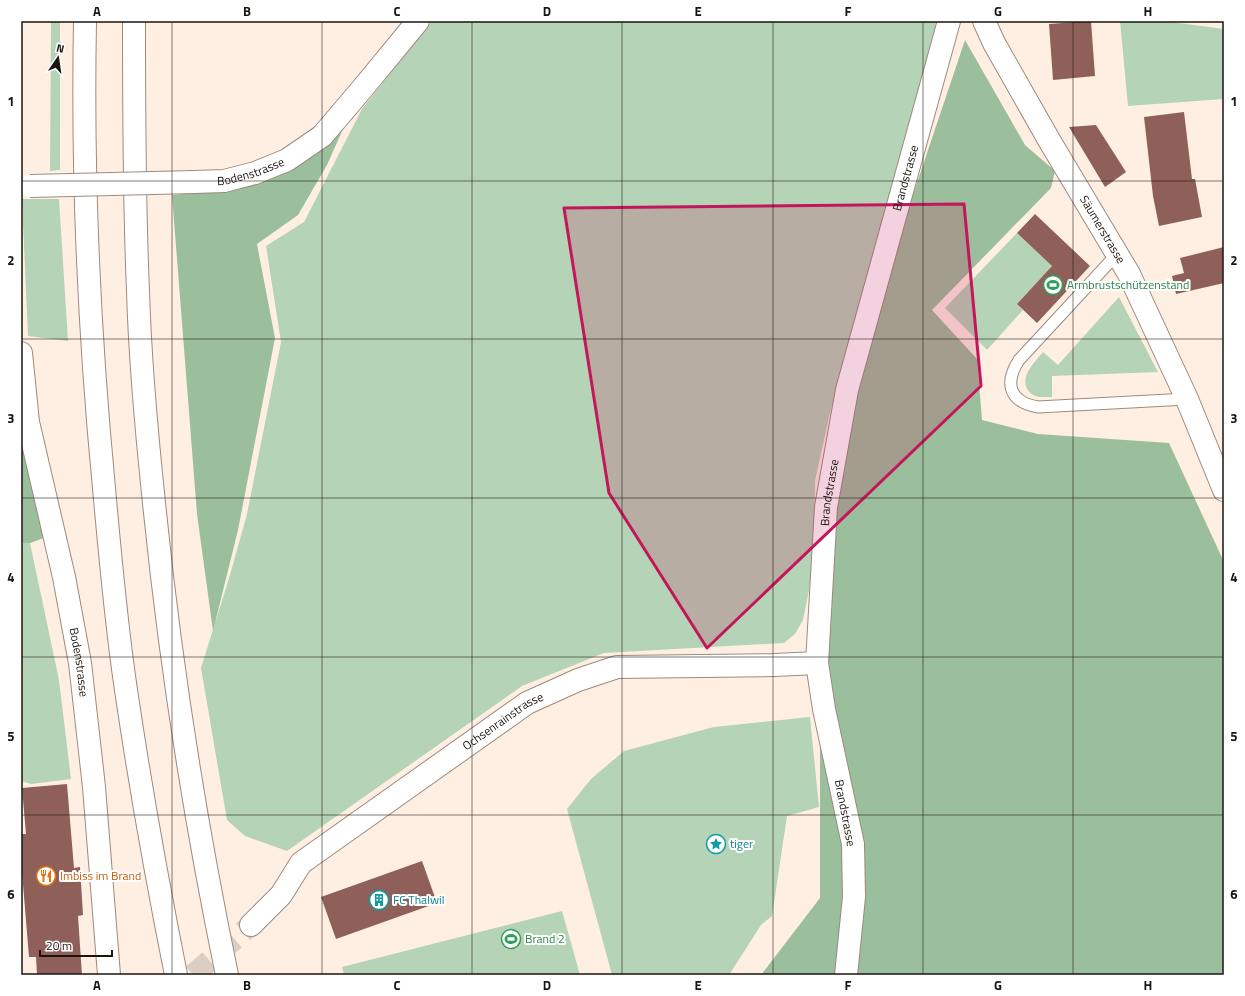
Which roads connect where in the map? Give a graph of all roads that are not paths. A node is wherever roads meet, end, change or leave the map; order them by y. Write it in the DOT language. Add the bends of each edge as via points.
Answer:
graph roads {
  1 [pos="85,21"];
  2 [pos="134,21"];
  3 [pos="418,21"];
  4 [pos="949,21"];
  5 [pos="984,21"];
  6 [pos="26,186"];
  7 [pos="1117,254"];
  8 [pos="21,353"];
  9 [pos="1187,399"];
  10 [pos="1224,490"];
  11 [pos="817,664"];
  12 [pos="251,925"];
  13 [pos="109,975"];
  14 [pos="176,975"];
  15 [pos="226,975"];
  16 [pos="846,975"];
  1 -- 14 [label="main road" via="87,223 98,432 126,689 158,885"];
  2 -- 15 [label="main road" via="138,293 159,557 174,680 192,793"];
  3 -- 6 [label="main road, Bodenstrasse, bridge" via="322,136 286,160 255,173 224,181"];
  4 -- 11 [label="main road, Brandstrasse" via="847,390 826,507"];
  5 -- 7 [label="main road, Säumerstrasse" via="994,43"];
  7 -- 9 [label="main road, Säumerstrasse" via="1129,274"];
  7 -- 9 [label="lane" via="1019,360 1010,378 1011,388 1021,402 1038,407"];
  8 -- 13 [label="main road, Bodenstrasse" via="28,422 64,578 80,662 94,786"];
  9 -- 10 [label="main road, Säumerstrasse"];
  11 -- 12 [label="main road, Ochsenrainstrasse" via="617,667 578,680 527,703 301,863 281,895"];
  11 -- 16 [label="main road, Brandstrasse" via="853,844 854,897"];
}
